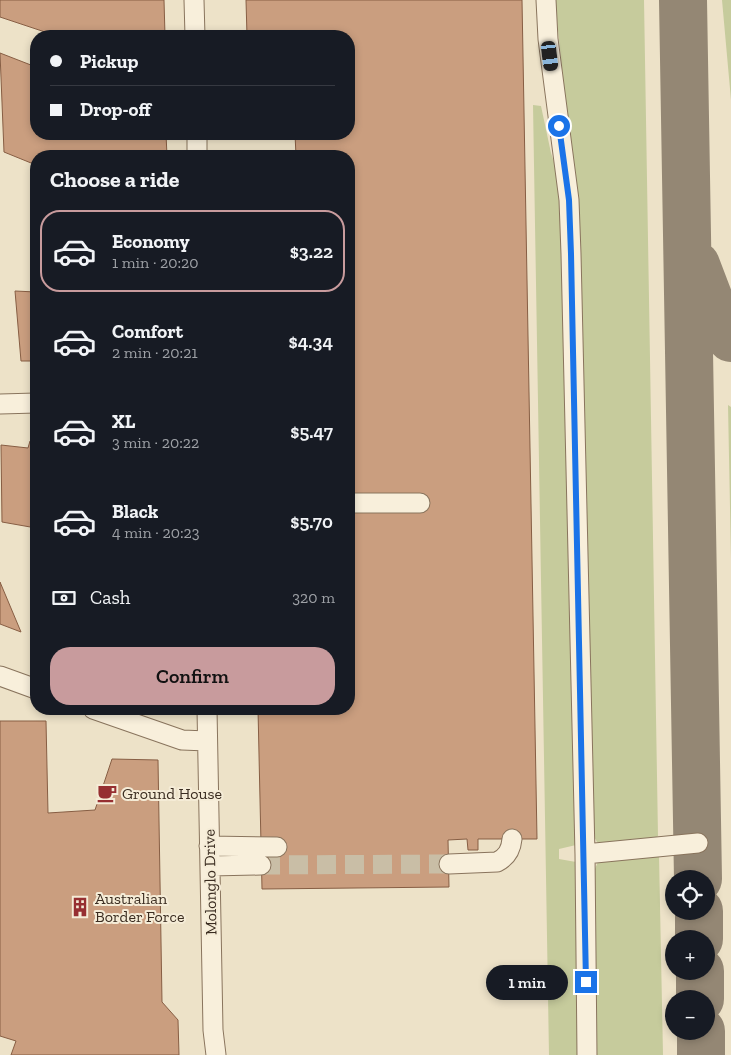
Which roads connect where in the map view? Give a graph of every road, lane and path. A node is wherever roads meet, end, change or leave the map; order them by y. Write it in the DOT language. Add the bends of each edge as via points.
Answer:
graph roads {
  1 [pos="194,0"];
  2 [pos="546,0"];
  3 [pos="195,30"];
  4 [pos="30,403"];
  5 [pos="0,404"];
  6 [pos="420,503"];
  7 [pos="355,504"];
  8 [pos="0,676"];
  9 [pos="30,687"];
  10 [pos="110,715"];
  11 [pos="207,715"];
  12 [pos="207,741"];
  13 [pos="512,839"];
  14 [pos="698,843"];
  15 [pos="209,846"];
  16 [pos="277,847"];
  17 [pos="585,854"];
  18 [pos="449,864"];
  19 [pos="261,865"];
  20 [pos="210,866"];
  21 [pos="216,1055"];
  22 [pos="587,1055"];
  1 -- 3 [label="street"];
  2 -- 17 [label="street" via="569,200"];
  4 -- 5 [label="street"];
  6 -- 7 [label="street"];
  8 -- 9 [label="street"];
  10 -- 12 [label="street" via="182,740"];
  11 -- 12 [label="street, Molonglo Drive"];
  12 -- 15 [label="street, Molonglo Drive"];
  13 -- 18 [label="street" via="509,852 497,862"];
  14 -- 17 [label="street"];
  15 -- 16 [label="street"];
  15 -- 20 [label="street, Molonglo Drive"];
  17 -- 22 [label="street"];
  19 -- 20 [label="street"];
  20 -- 21 [label="street, Molonglo Drive"];
}
